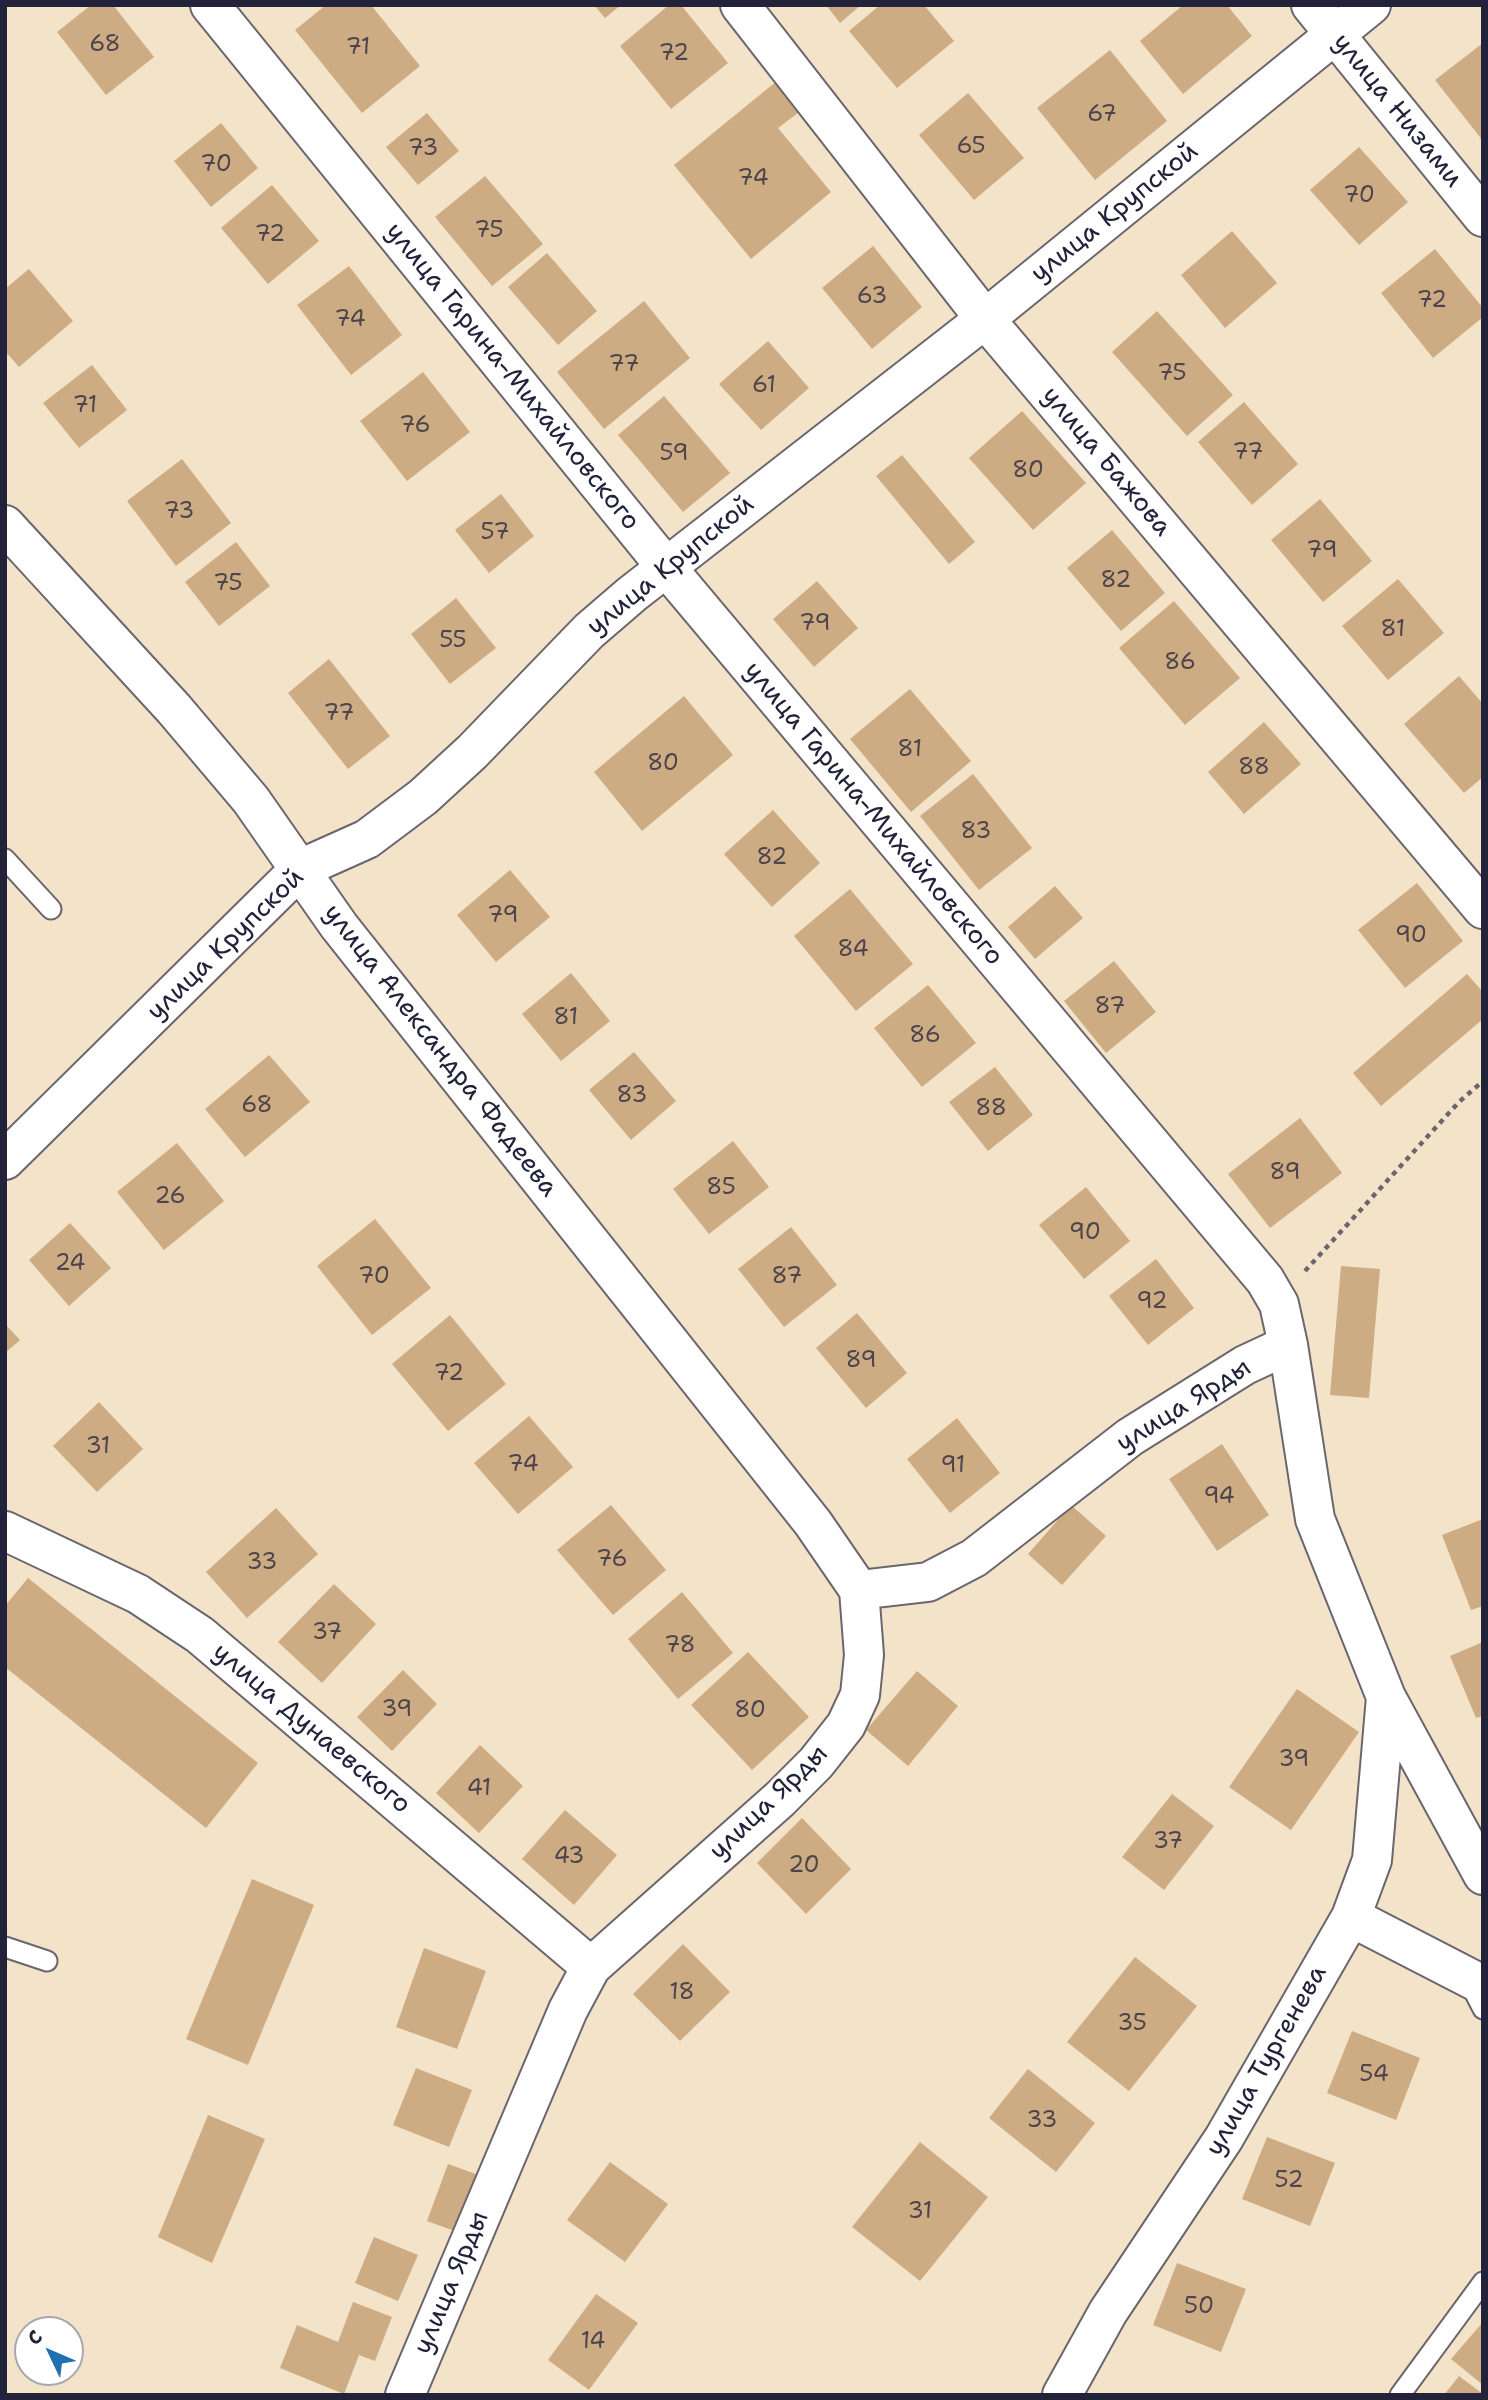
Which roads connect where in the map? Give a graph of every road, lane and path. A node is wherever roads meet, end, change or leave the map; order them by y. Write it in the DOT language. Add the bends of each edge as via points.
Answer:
graph roads {
  1 [pos="210,5"];
  2 [pos="740,5"];
  3 [pos="1311,5"];
  4 [pos="1371,5"];
  5 [pos="1335,34"];
  6 [pos="1483,217"];
  7 [pos="985,319"];
  8 [pos="5,525"];
  9 [pos="666,567"];
  10 [pos="5,859"];
  11 [pos="300,869"];
  12 [pos="51,909"];
  13 [pos="1483,909"];
  14 [pos="1483,1081"];
  15 [pos="5,1160"];
  16 [pos="1279,1304"];
  17 [pos="1288,1345"];
  18 [pos="5,1531"];
  19 [pos="859,1590"];
  20 [pos="1386,1697"];
  21 [pos="1483,1875"];
  22 [pos="1351,1917"];
  23 [pos="5,1947"];
  24 [pos="47,1961"];
  25 [pos="591,1968"];
  26 [pos="1477,1990"];
  27 [pos="1483,2282"];
  28 [pos="405,2395"];
  29 [pos="1062,2395"];
  30 [pos="1400,2395"];
  1 -- 9 [label="street, улица Гарина-Михайловского"];
  2 -- 7 [label="street, улица Бажова"];
  3 -- 5 [label="street, улица Низами"];
  4 -- 5 [label="street, улица Крупской"];
  5 -- 6 [label="street, улица Низами"];
  5 -- 7 [label="street, улица Крупской"];
  7 -- 9 [label="street, улица Крупской"];
  7 -- 13 [label="street, улица Бажова"];
  8 -- 11 [label="street, улица Александра Фадеева" via="174,709 251,800"];
  9 -- 11 [label="street, улица Крупской" via="589,631 423,797 367,839"];
  9 -- 16 [label="street, улица Гарина-Михайловского" via="1265,1280"];
  10 -- 12 [label="lane"];
  11 -- 15 [label="street, улица Крупской"];
  11 -- 19 [label="street, улица Александра Фадеева" via="339,926 814,1523"];
  14 -- 16 [label="path" via="1330,1242"];
  16 -- 17 [label="street, улица Гарина-Михайловского"];
  17 -- 19 [label="street, улица Ярды" via="1245,1365 1130,1437 974,1558 928,1582"];
  17 -- 20 [label="street, улица Гарина-Михайловского" via="1315,1519"];
  18 -- 25 [label="street, улица Дунаевского" via="138,1594 200,1635"];
  19 -- 25 [label="street, улица Ярды" via="864,1655 860,1695 846,1725 780,1799"];
  20 -- 21 [label="street, улица Гарина-Михайловского"];
  20 -- 22 [label="street, улица Тургенева" via="1372,1860"];
  22 -- 26 [label="street"];
  22 -- 29 [label="street, улица Тургенева" via="1224,2138 1108,2312"];
  23 -- 24 [label="lane"];
  25 -- 28 [label="street, улица Ярды" via="568,2010"];
  27 -- 30 [label="lane"];
}
